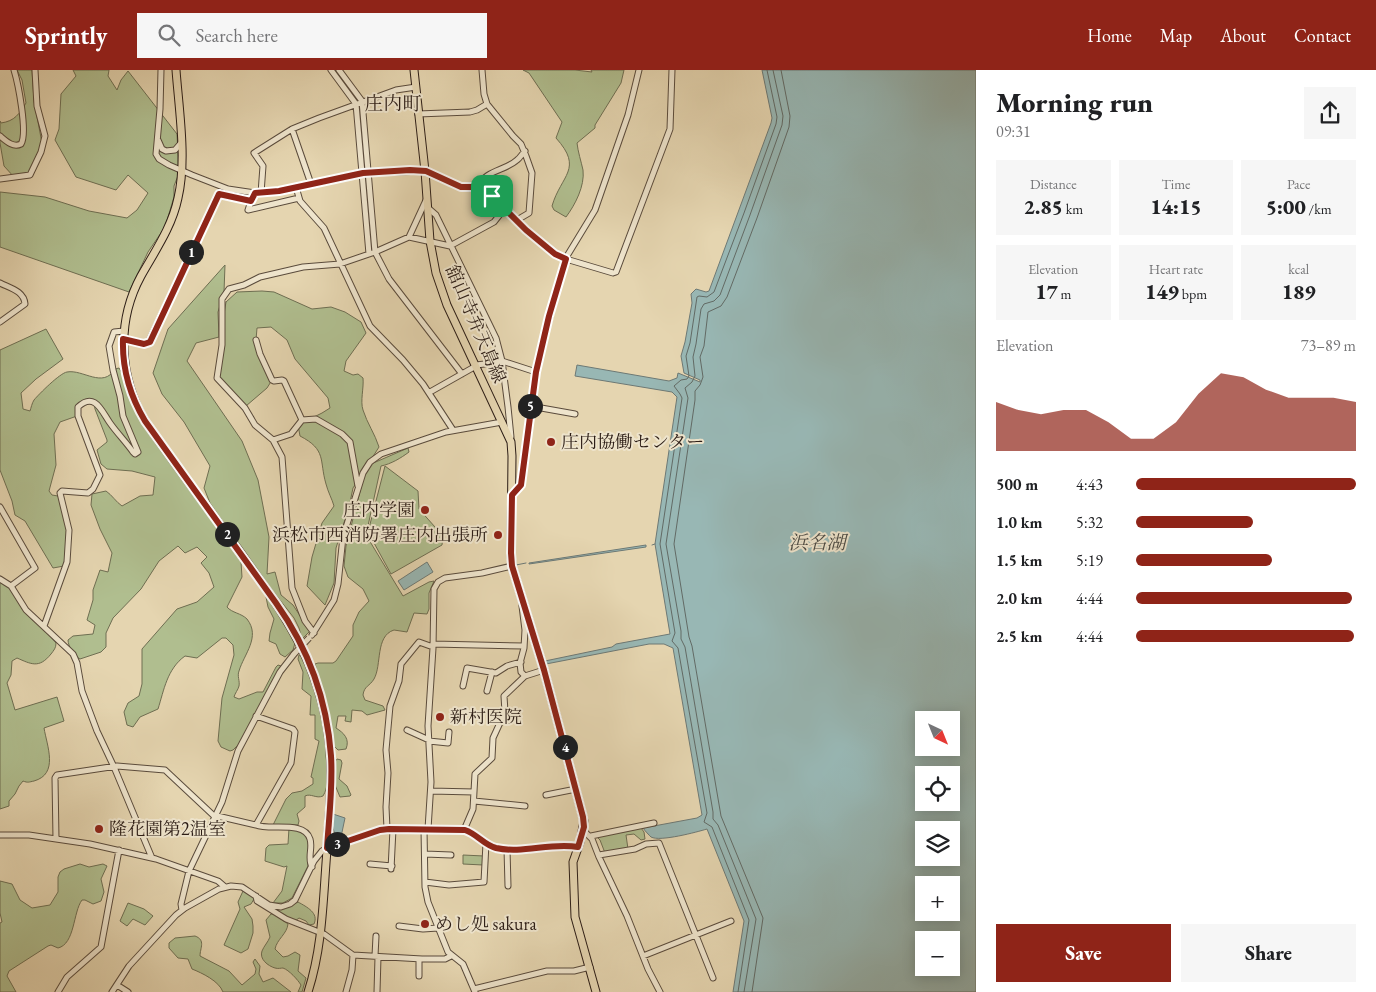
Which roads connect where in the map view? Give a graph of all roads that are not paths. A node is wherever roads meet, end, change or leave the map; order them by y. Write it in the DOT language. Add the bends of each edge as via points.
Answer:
graph roads {
  1 [pos="14,70"];
  2 [pos="34,70"];
  3 [pos="161,70"];
  4 [pos="176,70"];
  5 [pos="331,70"];
  6 [pos="340,70"];
  7 [pos="414,70"];
  8 [pos="482,70"];
  9 [pos="639,70"];
  10 [pos="672,70"];
  11 [pos="416,87"];
  12 [pos="362,101"];
  13 [pos="356,104"];
  14 [pos="487,104"];
  15 [pos="418,114"];
  16 [pos="158,129"];
  17 [pos="292,129"];
  18 [pos="0,136"];
  19 [pos="181,143"];
  20 [pos="524,151"];
  21 [pos="182,171"];
  22 [pos="426,171"];
  23 [pos="365,173"];
  24 [pos="0,179"];
  25 [pos="311,184"];
  26 [pos="296,187"];
  27 [pos="478,187"];
  28 [pos="255,193"];
  29 [pos="261,193"];
  30 [pos="427,197"];
  31 [pos="299,198"];
  32 [pos="251,201"];
  33 [pos="428,208"];
  34 [pos="505,208"];
  35 [pos="517,220"];
  36 [pos="409,237"];
  37 [pos="430,241"];
  38 [pos="450,246"];
  39 [pos="372,253"];
  40 [pos="566,259"];
  41 [pos="340,264"];
  42 [pos="0,283"];
  43 [pos="0,322"];
  44 [pos="124,335"];
  45 [pos="256,340"];
  46 [pos="502,361"];
  47 [pos="476,366"];
  48 [pos="536,372"];
  49 [pos="462,374"];
  50 [pos="430,392"];
  51 [pos="530,406"];
  52 [pos="575,414"];
  53 [pos="302,420"];
  54 [pos="502,422"];
  55 [pos="453,430"];
  56 [pos="273,440"];
  57 [pos="511,442"];
  58 [pos="358,488"];
  59 [pos="512,495"];
  60 [pos="0,507"];
  61 [pos="512,566"];
  62 [pos="0,579"];
  63 [pos="11,586"];
  64 [pos="526,622"];
  65 [pos="44,626"];
  66 [pos="314,633"];
  67 [pos="433,645"];
  68 [pos="524,646"];
  69 [pos="521,662"];
  70 [pos="544,670"];
  71 [pos="492,672"];
  72 [pos="525,676"];
  73 [pos="463,686"];
  74 [pos="488,691"];
  75 [pos="256,716"];
  76 [pos="407,730"];
  77 [pos="449,732"];
  78 [pos="429,741"];
  79 [pos="114,767"];
  80 [pos="576,789"];
  81 [pos="430,791"];
  82 [pos="474,792"];
  83 [pos="546,795"];
  84 [pos="474,801"];
  85 [pos="525,806"];
  86 [pos="215,816"];
  87 [pos="654,823"];
  88 [pos="256,825"];
  89 [pos="390,829"];
  90 [pos="426,829"];
  91 [pos="464,830"];
  92 [pos="583,830"];
  93 [pos="0,835"];
  94 [pos="591,836"];
  95 [pos="56,838"];
  96 [pos="486,843"];
  97 [pos="578,847"];
  98 [pos="327,848"];
  99 [pos="508,849"];
  100 [pos="119,850"];
  101 [pos="424,854"];
  102 [pos="451,855"];
  103 [pos="599,856"];
  104 [pos="152,858"];
  105 [pos="370,864"];
  106 [pos="312,867"];
  107 [pos="189,871"];
  108 [pos="425,882"];
  109 [pos="508,886"];
  110 [pos="225,887"];
  111 [pos="256,896"];
  112 [pos="182,910"];
  113 [pos="731,921"];
  114 [pos="399,926"];
  115 [pos="438,928"];
  116 [pos="320,932"];
  117 [pos="696,935"];
  118 [pos="376,936"];
  119 [pos="353,955"];
  120 [pos="451,956"];
  121 [pos="643,956"];
  122 [pos="376,957"];
  123 [pos="419,959"];
  124 [pos="590,967"];
  125 [pos="418,976"];
  126 [pos="713,978"];
  127 [pos="117,984"];
  128 [pos="474,990"];
  129 [pos="58,992"];
  130 [pos="112,992"];
  131 [pos="128,992"];
  132 [pos="308,992"];
  133 [pos="346,992"];
  134 [pos="377,992"];
  135 [pos="596,992"];
  136 [pos="660,992"];
  1 -- 18 [label="street" via="24,140 22,144 15,145"];
  2 -- 24 [label="street" via="37,106 45,136 41,152 30,175"];
  3 -- 16 [label="street"];
  4 -- 19 [label="main road"];
  5 -- 13 [label="street"];
  6 -- 12 [label="street"];
  7 -- 11 [label="main road, 舘山寺弁天島線"];
  8 -- 14 [label="street"];
  9 -- 40 [label="street" via="628,115 594,210"];
  10 -- 40 [label="street" via="670,129 616,272"];
  11 -- 12 [label="street"];
  11 -- 15 [label="main road, 舘山寺弁天島線"];
  12 -- 13 [label="street"];
  12 -- 23 [label="street"];
  13 -- 17 [label="street"];
  13 -- 23 [label="street"];
  14 -- 15 [label="street" via="470,112"];
  14 -- 20 [label="street"];
  15 -- 22 [label="main road, 舘山寺弁天島線"];
  16 -- 19 [label="street" via="162,149 175,150"];
  16 -- 21 [label="street" via="156,154 159,159"];
  17 -- 25 [label="street"];
  17 -- 29 [label="street" via="254,153 263,166"];
  19 -- 21 [label="main road"];
  20 -- 27 [label="street" via="516,161 486,177"];
  20 -- 35 [label="street" via="532,172 531,197 529,213"];
  21 -- 28 [label="street" via="228,188"];
  21 -- 44 [label="main road" via="175,212 134,290"];
  22 -- 23 [label="street"];
  22 -- 27 [label="street" via="461,187"];
  22 -- 30 [label="main road, 舘山寺弁天島線"];
  23 -- 25 [label="street"];
  23 -- 39 [label="street"];
  25 -- 26 [label="street"];
  26 -- 29 [label="street"];
  26 -- 31 [label="street"];
  27 -- 34 [label="street"];
  28 -- 29 [label="street"];
  28 -- 32 [label="street"];
  30 -- 33 [label="main road, 舘山寺弁天島線"];
  30 -- 36 [label="street"];
  31 -- 32 [label="street" via="248,210"];
  31 -- 41 [label="street" via="324,228"];
  32 -- 44 [label="street" via="219,194 150,342 144,344"];
  33 -- 37 [label="main road, 舘山寺弁天島線"];
  33 -- 38 [label="street" via="436,215"];
  34 -- 35 [label="street"];
  34 -- 38 [label="street" via="494,222"];
  35 -- 40 [label="street" via="555,254"];
  36 -- 37 [label="street"];
  36 -- 39 [label="street"];
  37 -- 38 [label="street"];
  37 -- 47 [label="main road, 舘山寺弁天島線" via="443,294"];
  38 -- 46 [label="street" via="496,338"];
  39 -- 41 [label="street"];
  39 -- 49 [label="street"];
  40 -- 48 [label="street"];
  41 -- 50 [label="street" via="370,326"];
  41 -- 56 [label="street" via="302,267 260,277 229,289 222,299 222,345 217,378 255,424"];
  42 -- 43 [label="street" via="21,294 25,304"];
  44 -- 65 [label="street" via="114,332 109,346 124,416 138,452 133,452 95,402 78,407 78,416 100,476 88,493 60,493 69,530 66,562"];
  44 -- 98 [label="main road" via="128,382 141,415 276,603 308,660 322,702 330,745"];
  45 -- 53 [label="street" via="272,380 284,381"];
  46 -- 47 [label="street"];
  46 -- 48 [label="street"];
  46 -- 57 [label="street"];
  47 -- 49 [label="street"];
  47 -- 54 [label="main road, 舘山寺弁天島線"];
  48 -- 51 [label="street"];
  49 -- 50 [label="street"];
  50 -- 55 [label="street"];
  51 -- 52 [label="street"];
  51 -- 59 [label="street" via="521,485"];
  53 -- 56 [label="street" via="291,434"];
  53 -- 58 [label="street" via="316,419 350,442"];
  54 -- 55 [label="street"];
  54 -- 57 [label="main road, 舘山寺弁天島線"];
  55 -- 58 [label="street" via="377,456 365,469"];
  56 -- 66 [label="street" via="283,463 292,588 305,621"];
  57 -- 59 [label="main road, 舘山寺弁天島線"];
  58 -- 66 [label="street" via="342,542 336,592"];
  59 -- 61 [label="main road, 舘山寺弁天島線"];
  60 -- 63 [label="street" via="35,568"];
  61 -- 64 [label="main road, 舘山寺弁天島線"];
  61 -- 67 [label="street" via="438,582 433,593"];
  62 -- 63 [label="street"];
  63 -- 65 [label="street" via="23,606"];
  64 -- 68 [label="street"];
  64 -- 70 [label="main road, 舘山寺弁天島線"];
  65 -- 79 [label="street" via="73,654 88,706"];
  66 -- 75 [label="street, bridge" via="280,672"];
  67 -- 68 [label="street"];
  67 -- 78 [label="street"];
  67 -- 89 [label="street" via="419,642 402,662 390,703 386,807"];
  68 -- 69 [label="street"];
  69 -- 71 [label="street"];
  69 -- 72 [label="street" via="521,672"];
  70 -- 72 [label="street"];
  70 -- 80 [label="main road, 舘山寺弁天島線"];
  71 -- 73 [label="street" via="467,668"];
  71 -- 74 [label="street"];
  72 -- 82 [label="street" via="503,698 505,712 493,738 492,758 475,774"];
  75 -- 86 [label="street" via="235,757 226,793"];
  75 -- 88 [label="street" via="296,732 291,763"];
  76 -- 78 [label="street"];
  77 -- 78 [label="street" via="448,743"];
  78 -- 81 [label="street"];
  79 -- 86 [label="street" via="166,770"];
  79 -- 95 [label="street" via="55,778"];
  79 -- 104 [label="street"];
  80 -- 83 [label="street"];
  80 -- 92 [label="main road, 舘山寺弁天島線" via="584,821"];
  81 -- 82 [label="street"];
  81 -- 90 [label="street"];
  82 -- 84 [label="street"];
  84 -- 85 [label="street"];
  84 -- 91 [label="street"];
  86 -- 88 [label="street"];
  86 -- 107 [label="street"];
  87 -- 94 [label="street"];
  88 -- 106 [label="street" via="264,828 294,827 307,835"];
  89 -- 90 [label="street"];
  89 -- 98 [label="street"];
  89 -- 105 [label="street" via="391,868"];
  90 -- 91 [label="street"];
  90 -- 101 [label="street"];
  91 -- 96 [label="street"];
  92 -- 94 [label="street"];
  92 -- 97 [label="main road, 舘山寺弁天島線"];
  93 -- 95 [label="street"];
  94 -- 103 [label="street"];
  95 -- 100 [label="street"];
  96 -- 99 [label="street"];
  96 -- 108 [label="street" via="484,882"];
  97 -- 99 [label="street"];
  97 -- 124 [label="main road, 舘山寺弁天島線" via="573,866 575,917"];
  98 -- 106 [label="street" via="319,854"];
  98 -- 116 [label="main road"];
  99 -- 109 [label="street"];
  100 -- 104 [label="street"];
  100 -- 129 [label="street" via="101,947 67,977"];
  101 -- 102 [label="street"];
  101 -- 108 [label="street"];
  103 -- 117 [label="street" via="659,843"];
  103 -- 121 [label="street"];
  104 -- 107 [label="street"];
  106 -- 111 [label="street" via="290,904 275,907"];
  107 -- 110 [label="street" via="218,881"];
  107 -- 112 [label="street"];
  108 -- 115 [label="street"];
  110 -- 111 [label="street" via="242,887"];
  110 -- 112 [label="street"];
  111 -- 116 [label="street" via="257,901 278,915"];
  112 -- 127 [label="street" via="132,962"];
  113 -- 117 [label="street"];
  114 -- 115 [label="street"];
  115 -- 120 [label="street"];
  116 -- 119 [label="street"];
  116 -- 132 [label="main road" via="316,965"];
  117 -- 121 [label="street"];
  117 -- 126 [label="street"];
  118 -- 122 [label="street"];
  119 -- 122 [label="street"];
  119 -- 133 [label="street"];
  120 -- 123 [label="street" via="446,959"];
  120 -- 128 [label="street" via="463,964"];
  121 -- 136 [label="street"];
  122 -- 123 [label="street"];
  122 -- 134 [label="street"];
  123 -- 125 [label="street"];
  124 -- 128 [label="street" via="574,971 547,971"];
  124 -- 135 [label="main road, 舘山寺弁天島線"];
  127 -- 130 [label="street"];
  127 -- 131 [label="street"];
}
